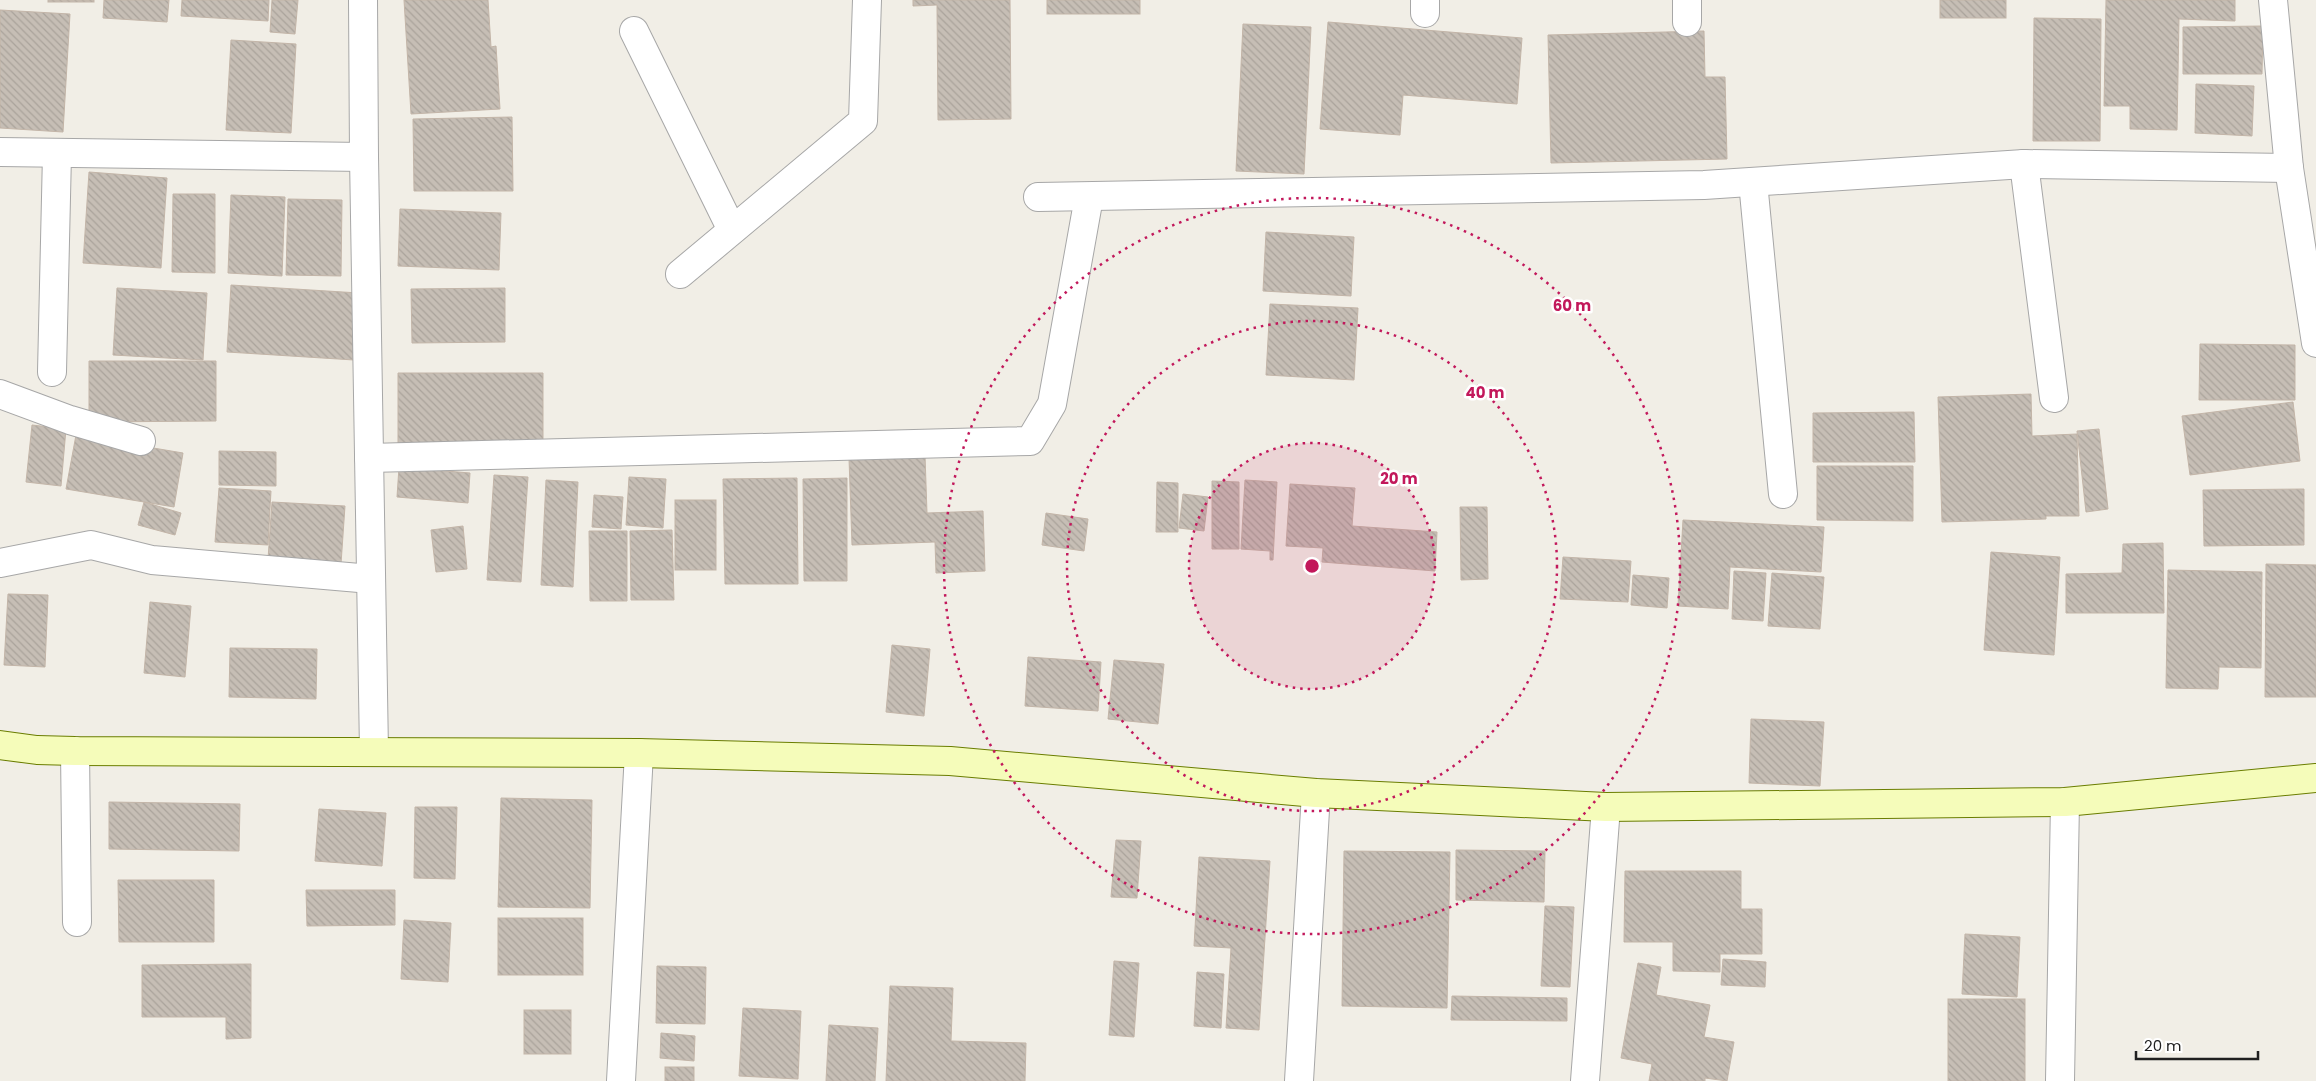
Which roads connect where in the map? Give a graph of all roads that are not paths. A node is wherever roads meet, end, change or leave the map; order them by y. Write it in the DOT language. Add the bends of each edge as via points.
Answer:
graph roads {
  1 [pos="363,0"];
  2 [pos="867,0"];
  3 [pos="2273,0"];
  4 [pos="634,31"];
  5 [pos="0,152"];
  6 [pos="56,154"];
  7 [pos="364,157"];
  8 [pos="2024,164"];
  9 [pos="2289,168"];
  10 [pos="1753,182"];
  11 [pos="1090,196"];
  12 [pos="1038,198"];
  13 [pos="732,230"];
  14 [pos="680,274"];
  15 [pos="2316,343"];
  16 [pos="52,372"];
  17 [pos="0,394"];
  18 [pos="2054,398"];
  19 [pos="141,441"];
  20 [pos="369,458"];
  21 [pos="1783,494"];
  22 [pos="0,563"];
  23 [pos="371,579"];
  24 [pos="0,745"];
  25 [pos="75,750"];
  26 [pos="374,751"];
  27 [pos="639,753"];
  28 [pos="2316,778"];
  29 [pos="1316,793"];
  30 [pos="2064,802"];
  31 [pos="1606,807"];
  32 [pos="77,922"];
  33 [pos="621,1081"];
  34 [pos="1299,1081"];
  35 [pos="1584,1081"];
  36 [pos="2060,1081"];
  1 -- 7 [label="street"];
  2 -- 13 [label="street" via="863,121"];
  3 -- 9 [label="street"];
  4 -- 13 [label="street"];
  5 -- 6 [label="street"];
  6 -- 7 [label="street"];
  6 -- 16 [label="street"];
  7 -- 20 [label="street"];
  8 -- 9 [label="street"];
  8 -- 10 [label="street"];
  8 -- 18 [label="street"];
  9 -- 15 [label="street"];
  10 -- 11 [label="street" via="1694,186"];
  10 -- 21 [label="street"];
  11 -- 12 [label="street"];
  11 -- 20 [label="street" via="1052,404 1030,441"];
  13 -- 14 [label="street"];
  17 -- 19 [label="street" via="70,420"];
  20 -- 23 [label="street"];
  22 -- 23 [label="street" via="91,545 152,560"];
  23 -- 26 [label="street"];
  24 -- 25 [label="main road" via="37,750"];
  25 -- 26 [label="main road"];
  25 -- 32 [label="street"];
  26 -- 27 [label="main road"];
  27 -- 29 [label="main road" via="950,761"];
  27 -- 33 [label="street"];
  28 -- 30 [label="main road"];
  29 -- 31 [label="main road"];
  29 -- 34 [label="street"];
  30 -- 31 [label="main road"];
  30 -- 36 [label="street"];
  31 -- 35 [label="street"];
}
